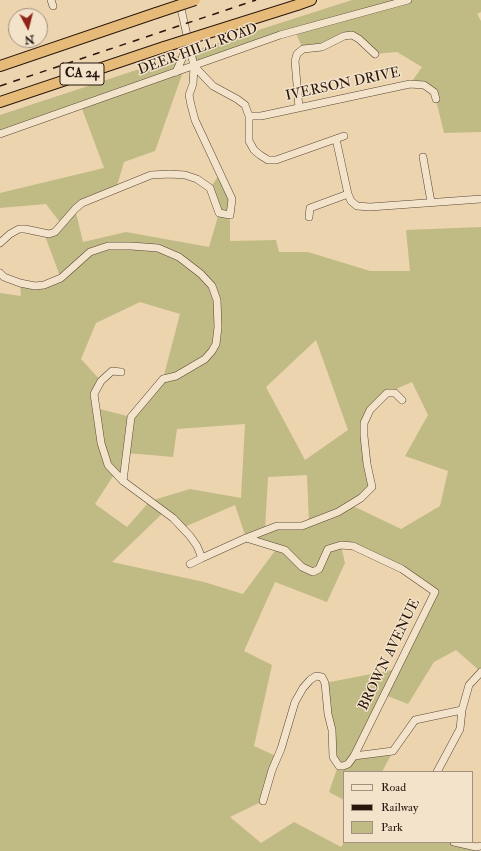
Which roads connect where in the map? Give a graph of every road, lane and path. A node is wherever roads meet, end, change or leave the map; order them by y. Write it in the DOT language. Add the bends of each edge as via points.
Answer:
graph roads {
  1 [pos="179,0"];
  2 [pos="195,0"];
  3 [pos="311,0"];
  4 [pos="408,0"];
  5 [pos="187,39"];
  6 [pos="375,54"];
  7 [pos="0,66"];
  8 [pos="194,66"];
  9 [pos="176,72"];
  10 [pos="436,99"];
  11 [pos="0,102"];
  12 [pos="299,108"];
  13 [pos="249,116"];
  14 [pos="0,134"];
  15 [pos="344,136"];
  16 [pos="336,139"];
  17 [pos="423,157"];
  18 [pos="348,194"];
  19 [pos="481,199"];
  20 [pos="431,202"];
  21 [pos="309,217"];
  22 [pos="0,243"];
  23 [pos="0,273"];
  24 [pos="121,372"];
  25 [pos="402,400"];
  26 [pos="123,481"];
  27 [pos="246,538"];
  28 [pos="202,558"];
  29 [pos="190,564"];
  30 [pos="481,672"];
  31 [pos="462,710"];
  32 [pos="354,756"];
  33 [pos="438,771"];
  34 [pos="263,801"];
  35 [pos="458,843"];
  36 [pos="481,846"];
  1 -- 5 [label="street"];
  2 -- 7 [label="highway, CA 24, bridge"];
  3 -- 11 [label="highway, CA 24, bridge"];
  4 -- 8 [label="street, DEER HILL ROAD" via="280,35"];
  5 -- 8 [label="street"];
  5 -- 9 [label="street"];
  6 -- 12 [label="street" via="352,35 344,36 322,47 303,49 297,54 295,61"];
  8 -- 9 [label="street, DEER HILL ROAD"];
  8 -- 13 [label="street" via="213,86 245,106"];
  8 -- 22 [label="street" via="191,105 195,120 232,198 230,215 219,213 210,188 197,179 185,175 151,175 82,203 55,232 49,234 19,229"];
  9 -- 14 [label="street, DEER HILL ROAD"];
  10 -- 12 [label="street, IVERSON DRIVE" via="434,92 424,85 410,84"];
  12 -- 13 [label="street, IVERSON DRIVE"];
  13 -- 16 [label="street" via="249,141 254,150 268,160 276,160"];
  15 -- 16 [label="street"];
  16 -- 18 [label="street"];
  17 -- 20 [label="street"];
  18 -- 20 [label="street" via="357,206"];
  18 -- 21 [label="street" via="310,208"];
  19 -- 20 [label="street"];
  23 -- 26 [label="street" via="20,283 44,285 61,278 90,252 108,246 131,246 158,248 179,257 212,286 217,300 216,344 205,359 176,376 163,379 131,417"];
  24 -- 26 [label="street" via="112,371 101,381 94,394 101,442 108,465"];
  25 -- 27 [label="street" via="395,393 387,393 370,410 364,423 366,464 372,487 361,498 338,512 302,526 277,526"];
  26 -- 28 [label="street" via="173,518 190,536"];
  27 -- 28 [label="street"];
  27 -- 32 [label="street, BROWN AVENUE" via="285,550 302,567 313,572 319,569 328,548 353,546 402,569 435,592"];
  28 -- 29 [label="street"];
  30 -- 31 [label="street" via="468,685"];
  31 -- 32 [label="street" via="415,720 393,751"];
  31 -- 33 [label="street" via="460,729"];
  32 -- 34 [label="street" via="348,764 342,766 338,766 333,757 325,683 322,677 316,676 303,688 296,702"];
  35 -- 36 [label="street"];
}
